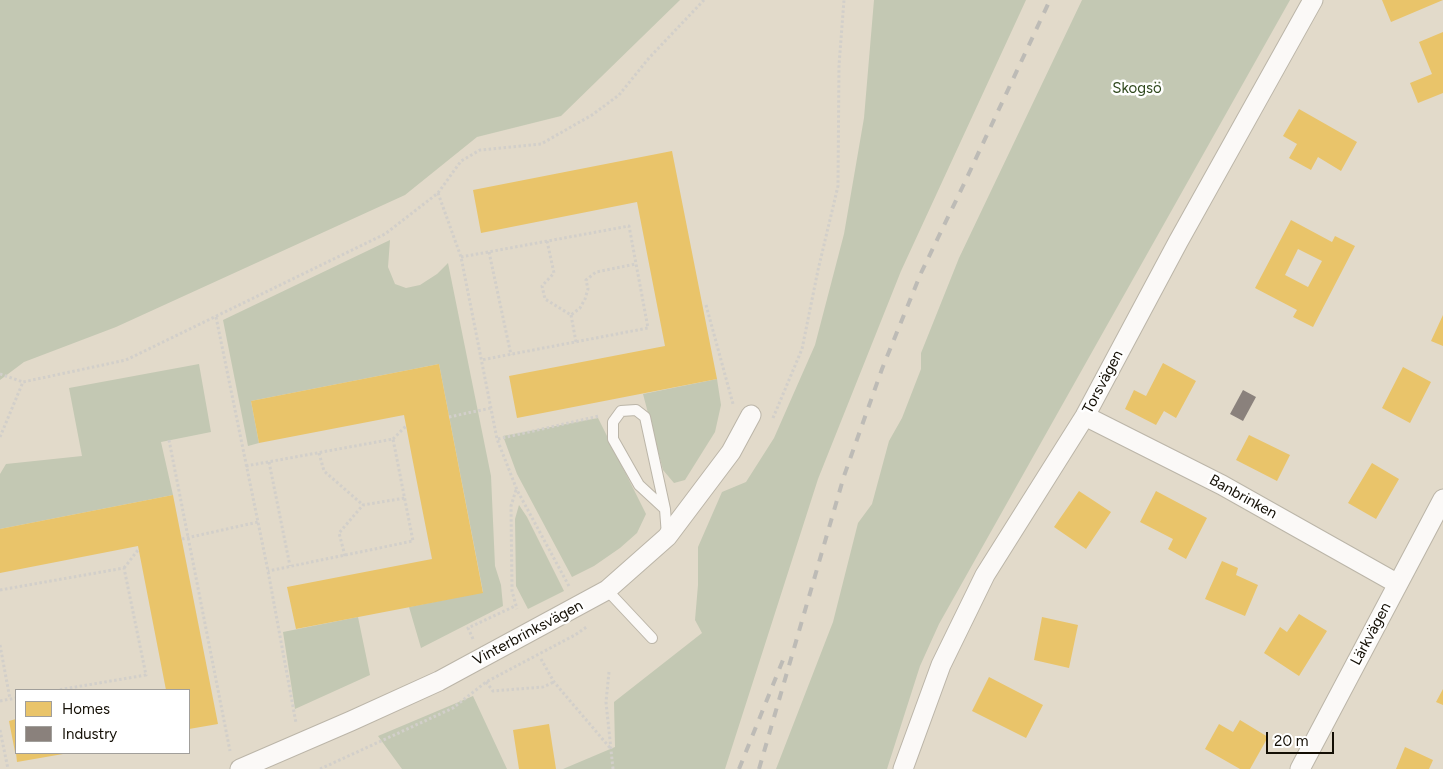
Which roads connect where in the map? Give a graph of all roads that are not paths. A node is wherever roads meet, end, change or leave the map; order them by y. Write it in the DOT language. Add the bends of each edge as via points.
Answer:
graph roads {
  1 [pos="1313,0"];
  2 [pos="750,415"];
  3 [pos="1085,416"];
  4 [pos="1443,498"];
  5 [pos="665,508"];
  6 [pos="667,537"];
  7 [pos="1398,584"];
  8 [pos="608,590"];
  9 [pos="652,638"];
  10 [pos="236,761"];
  11 [pos="903,769"];
  12 [pos="1300,769"];
  1 -- 3 [label="street, Torsvägen"];
  2 -- 6 [label="street, Vinterbrinksvägen" via="731,452"];
  3 -- 7 [label="street, Banbrinken" via="1222,485"];
  3 -- 11 [label="street, Torsvägen" via="985,575 941,665"];
  4 -- 7 [label="street, Lärkvägen"];
  5 -- 5 [label="lane" via="645,417 636,410 622,411 613,422 613,439 639,485"];
  5 -- 6 [label="lane"];
  6 -- 8 [label="street, Vinterbrinksvägen"];
  7 -- 12 [label="street, Lärkvägen"];
  8 -- 9 [label="lane"];
  8 -- 10 [label="street, Vinterbrinksvägen" via="439,681 342,725"];
}
